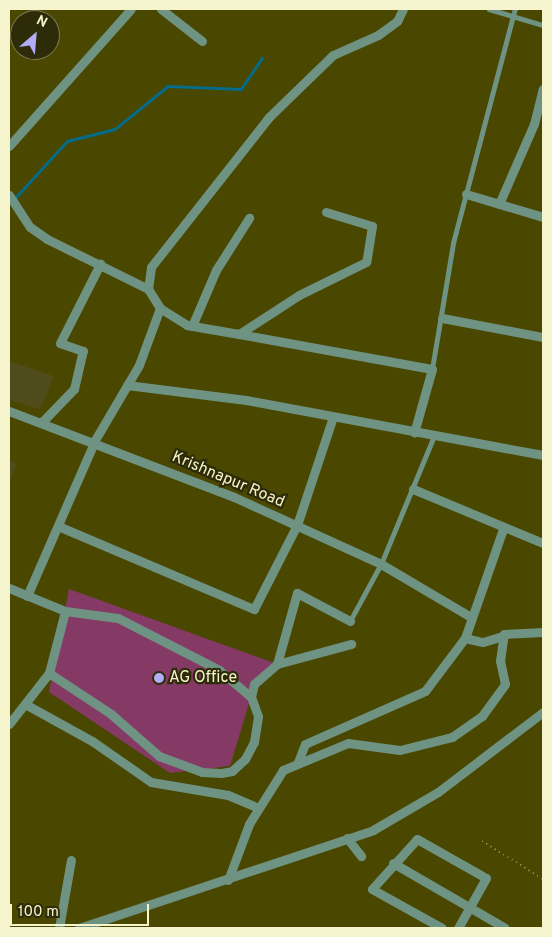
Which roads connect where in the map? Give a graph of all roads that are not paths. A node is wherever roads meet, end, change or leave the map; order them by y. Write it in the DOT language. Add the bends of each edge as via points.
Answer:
graph roads {
  1 [pos="131,9"];
  2 [pos="161,9"];
  3 [pos="403,9"];
  4 [pos="489,9"];
  5 [pos="515,9"];
  6 [pos="513,17"];
  7 [pos="543,25"];
  8 [pos="202,41"];
  9 [pos="543,89"];
  10 [pos="9,146"];
  11 [pos="466,194"];
  12 [pos="9,195"];
  13 [pos="499,204"];
  14 [pos="326,212"];
  15 [pos="543,217"];
  16 [pos="249,218"];
  17 [pos="100,264"];
  18 [pos="148,289"];
  19 [pos="160,308"];
  20 [pos="442,318"];
  21 [pos="192,326"];
  22 [pos="239,334"];
  23 [pos="543,337"];
  24 [pos="432,369"];
  25 [pos="127,385"];
  26 [pos="9,411"];
  27 [pos="332,417"];
  28 [pos="42,422"];
  29 [pos="414,433"];
  30 [pos="434,436"];
  31 [pos="95,440"];
  32 [pos="543,455"];
  33 [pos="413,489"];
  34 [pos="58,526"];
  35 [pos="297,526"];
  36 [pos="503,529"];
  37 [pos="543,543"];
  38 [pos="382,564"];
  39 [pos="9,588"];
  40 [pos="27,596"];
  41 [pos="65,611"];
  42 [pos="470,617"];
  43 [pos="350,621"];
  44 [pos="543,632"];
  45 [pos="502,636"];
  46 [pos="465,638"];
  47 [pos="351,644"];
  48 [pos="277,664"];
  49 [pos="48,673"];
  50 [pos="251,697"];
  51 [pos="25,704"];
  52 [pos="543,712"];
  53 [pos="10,721"];
  54 [pos="298,762"];
  55 [pos="258,808"];
  56 [pos="347,838"];
  57 [pos="361,856"];
  58 [pos="71,860"];
  59 [pos="393,863"];
  60 [pos="228,880"];
  61 [pos="470,908"];
  62 [pos="59,928"];
  63 [pos="79,928"];
  64 [pos="442,928"];
  65 [pos="458,928"];
  66 [pos="505,928"];
  1 -- 10 [label="street"];
  2 -- 8 [label="street"];
  3 -- 18 [label="street" via="397,21 378,36 332,55 269,117 152,267"];
  4 -- 6 [label="lane"];
  5 -- 6 [label="lane"];
  6 -- 7 [label="lane"];
  6 -- 11 [label="lane"];
  9 -- 13 [label="street" via="534,124"];
  11 -- 13 [label="street"];
  11 -- 20 [label="lane" via="453,243"];
  12 -- 17 [label="street" via="30,227"];
  13 -- 15 [label="street"];
  14 -- 22 [label="street" via="372,226 366,262 299,295"];
  16 -- 21 [label="street" via="216,270"];
  17 -- 18 [label="street"];
  17 -- 28 [label="street" via="60,343 83,351 74,389"];
  18 -- 19 [label="street"];
  19 -- 21 [label="street"];
  19 -- 25 [label="street"];
  20 -- 23 [label="street"];
  20 -- 24 [label="lane"];
  21 -- 22 [label="street"];
  22 -- 24 [label="street"];
  24 -- 29 [label="street"];
  25 -- 27 [label="street" via="246,400"];
  25 -- 31 [label="street"];
  26 -- 28 [label="street, Krishnapur Road"];
  27 -- 29 [label="street"];
  27 -- 35 [label="street"];
  28 -- 31 [label="street, Krishnapur Road"];
  29 -- 30 [label="street"];
  30 -- 32 [label="street"];
  30 -- 33 [label="lane"];
  31 -- 34 [label="street"];
  31 -- 35 [label="street, Krishnapur Road"];
  33 -- 36 [label="street"];
  33 -- 38 [label="lane"];
  34 -- 35 [label="street" via="254,609"];
  34 -- 40 [label="street"];
  35 -- 38 [label="street, Krishnapur Road"];
  36 -- 37 [label="street"];
  36 -- 42 [label="street"];
  38 -- 42 [label="street, Krishnapur Road"];
  38 -- 43 [label="lane"];
  39 -- 40 [label="street"];
  40 -- 41 [label="street"];
  41 -- 49 [label="street"];
  41 -- 50 [label="street" via="118,618 219,670"];
  42 -- 46 [label="street"];
  43 -- 48 [label="street" via="297,593"];
  44 -- 45 [label="street"];
  45 -- 46 [label="street" via="483,642"];
  45 -- 54 [label="street" via="500,661 507,680 482,716 459,733 400,750 348,743"];
  46 -- 54 [label="street" via="425,691 305,744"];
  47 -- 48 [label="street"];
  48 -- 50 [label="street" via="254,684"];
  49 -- 50 [label="street" via="111,714 159,756 202,772 232,771 245,759 258,716"];
  49 -- 51 [label="street"];
  51 -- 53 [label="street"];
  51 -- 55 [label="street" via="92,741 152,782 228,795"];
  52 -- 56 [label="street" via="404,814"];
  54 -- 55 [label="street" via="279,775"];
  55 -- 60 [label="street"];
  56 -- 57 [label="street"];
  56 -- 60 [label="street"];
  58 -- 62 [label="street"];
  59 -- 61 [label="street"];
  59 -- 61 [label="street" via="417,839 486,878"];
  59 -- 64 [label="street" via="372,889"];
  60 -- 63 [label="street"];
  61 -- 65 [label="street"];
  61 -- 66 [label="street"];
}
